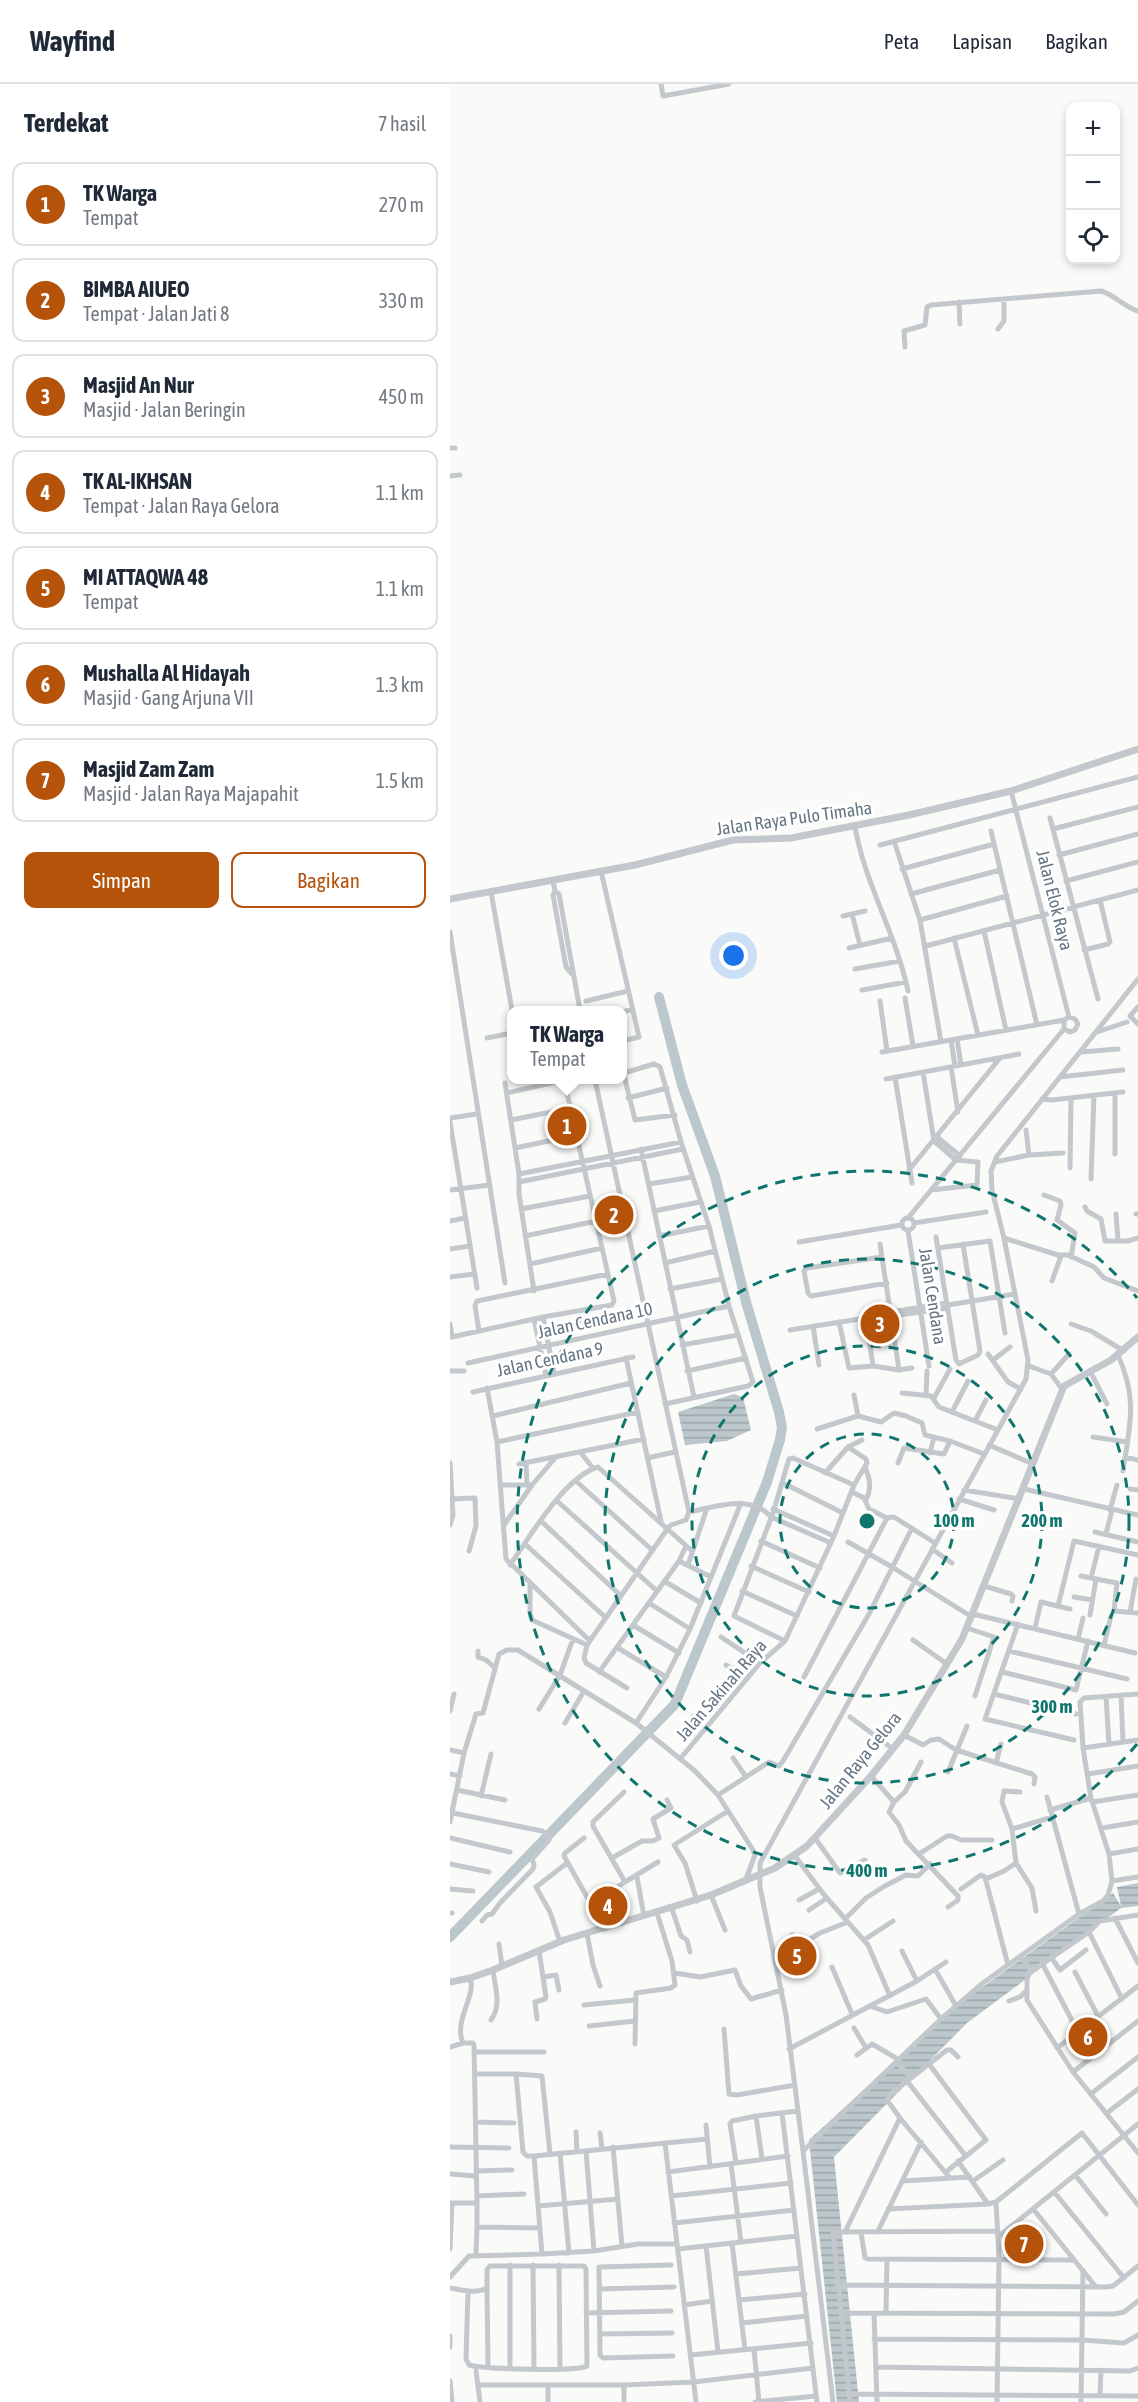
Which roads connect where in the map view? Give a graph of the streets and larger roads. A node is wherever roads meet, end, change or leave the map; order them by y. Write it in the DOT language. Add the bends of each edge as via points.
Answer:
graph roads {
  1 [pos="661,84"];
  2 [pos="687,84"];
  3 [pos="729,84"];
  4 [pos="711,86"];
  5 [pos="688,92"];
  6 [pos="1004,299"];
  7 [pos="959,302"];
  8 [pos="1138,311"];
  9 [pos="960,324"];
  10 [pos="999,329"];
  11 [pos="905,347"];
  12 [pos="460,475"];
  13 [pos="450,476"];
  14 [pos="1138,749"];
  15 [pos="1138,777"];
  16 [pos="1012,793"];
  17 [pos="1015,806"];
  18 [pos="1138,807"];
  19 [pos="1050,818"];
  20 [pos="856,829"];
  21 [pos="1053,829"];
  22 [pos="991,831"];
  23 [pos="1138,834"];
  24 [pos="894,841"];
  25 [pos="994,844"];
  26 [pos="880,845"];
  27 [pos="1059,855"];
  28 [pos="1138,862"];
  29 [pos="902,868"];
  30 [pos="1000,870"];
  31 [pos="602,876"];
  32 [pos="1066,881"];
  33 [pos="554,887"];
  34 [pos="1138,890"];
  35 [pos="911,894"];
  36 [pos="1007,896"];
  37 [pos="492,897"];
  38 [pos="450,899"];
  39 [pos="1100,900"];
  40 [pos="1073,907"];
  41 [pos="865,911"];
  42 [pos="852,914"];
  43 [pos="1043,914"];
  44 [pos="843,916"];
  45 [pos="920,920"];
  46 [pos="1013,922"];
  47 [pos="984,931"];
  48 [pos="450,932"];
  49 [pos="892,938"];
  50 [pos="954,938"];
  51 [pos="860,945"];
  52 [pos="926,946"];
  53 [pos="849,948"];
  54 [pos="1084,950"];
  55 [pos="900,961"];
  56 [pos="855,969"];
  57 [pos="1138,979"];
  58 [pos="906,982"];
  59 [pos="862,990"];
  60 [pos="628,991"];
  61 [pos="908,991"];
  62 [pos="905,998"];
  63 [pos="1098,999"];
  64 [pos="586,1001"];
  65 [pos="880,1001"];
  66 [pos="511,1006"];
  67 [pos="579,1006"];
  68 [pos="1138,1007"];
  69 [pos="633,1010"];
  70 [pos="627,1011"];
  71 [pos="1066,1018"];
  72 [pos="1127,1022"];
  73 [pos="1037,1024"];
  74 [pos="1138,1024"];
  75 [pos="1064,1029"];
  76 [pos="1006,1030"];
  77 [pos="1096,1032"];
  78 [pos="507,1034"];
  79 [pos="978,1035"];
  80 [pos="487,1038"];
  81 [pos="954,1039"];
  82 [pos="627,1040"];
  83 [pos="940,1042"];
  84 [pos="914,1046"];
  85 [pos="1118,1048"];
  86 [pos="1081,1052"];
  87 [pos="1019,1054"];
  88 [pos="1000,1058"];
  89 [pos="956,1066"];
  90 [pos="627,1069"];
  91 [pos="1123,1070"];
  92 [pos="923,1072"];
  93 [pos="895,1077"];
  94 [pos="1060,1077"];
  95 [pos="886,1079"];
  96 [pos="505,1083"];
  97 [pos="553,1084"];
  98 [pos="564,1084"];
  99 [pos="595,1084"];
  100 [pos="626,1084"];
  101 [pos="667,1088"];
  102 [pos="1123,1092"];
  103 [pos="507,1093"];
  104 [pos="1115,1093"];
  105 [pos="1094,1095"];
  106 [pos="628,1098"];
  107 [pos="1071,1098"];
  108 [pos="1042,1099"];
  109 [pos="571,1108"];
  110 [pos="958,1112"];
  111 [pos="477,1114"];
  112 [pos="675,1114"];
  113 [pos="450,1120"];
  114 [pos="511,1120"];
  115 [pos="1026,1131"];
  116 [pos="577,1135"];
  117 [pos="936,1139"];
  118 [pos="681,1142"];
  119 [pos="670,1144"];
  120 [pos="452,1147"];
  121 [pos="515,1148"];
  122 [pos="641,1149"];
  123 [pos="684,1149"];
  124 [pos="672,1151"];
  125 [pos="1063,1153"];
  126 [pos="1114,1154"];
  127 [pos="1029,1155"];
  128 [pos="611,1156"];
  129 [pos="643,1156"];
  130 [pos="958,1158"];
  131 [pos="582,1162"];
  132 [pos="994,1162"];
  133 [pos="612,1163"];
  134 [pos="1070,1168"];
  135 [pos="583,1169"];
  136 [pos="909,1170"];
  137 [pos="458,1174"];
  138 [pos="519,1174"];
  139 [pos="450,1175"];
  140 [pos="693,1177"];
  141 [pos="1091,1179"];
  142 [pos="519,1182"];
  143 [pos="912,1183"];
  144 [pos="649,1184"];
  145 [pos="489,1185"];
  146 [pos="461,1189"];
  147 [pos="450,1190"];
  148 [pos="931,1190"];
  149 [pos="1044,1195"];
  150 [pos="590,1196"];
  151 [pos="700,1202"];
  152 [pos="1085,1207"];
  153 [pos="521,1209"];
  154 [pos="654,1211"];
  155 [pos="986,1212"];
  156 [pos="1116,1214"];
  157 [pos="465,1218"];
  158 [pos="908,1218"];
  159 [pos="450,1221"];
  160 [pos="596,1221"];
  161 [pos="914,1223"];
  162 [pos="901,1225"];
  163 [pos="709,1226"];
  164 [pos="908,1231"];
  165 [pos="525,1236"];
  166 [pos="659,1236"];
  167 [pos="936,1237"];
  168 [pos="1004,1238"];
  169 [pos="1138,1238"];
  170 [pos="1118,1241"];
  171 [pos="799,1242"];
  172 [pos="880,1244"];
  173 [pos="963,1244"];
  174 [pos="470,1246"];
  175 [pos="602,1248"];
  176 [pos="938,1248"];
  177 [pos="450,1249"];
  178 [pos="715,1251"];
  179 [pos="1061,1256"];
  180 [pos="882,1257"];
  181 [pos="1071,1257"];
  182 [pos="665,1263"];
  183 [pos="530,1264"];
  184 [pos="474,1274"];
  185 [pos="608,1274"];
  186 [pos="450,1277"];
  187 [pos="722,1279"];
  188 [pos="1052,1281"];
  189 [pos="505,1283"];
  190 [pos="887,1283"];
  191 [pos="477,1288"];
  192 [pos="670,1289"];
  193 [pos="534,1291"];
  194 [pos="1138,1291"];
  195 [pos="1015,1294"];
  196 [pos="1000,1297"];
  197 [pos="973,1301"];
  198 [pos="948,1305"];
  199 [pos="729,1306"];
  200 [pos="920,1310"];
  201 [pos="891,1314"];
  202 [pos="543,1317"];
  203 [pos="676,1317"];
  204 [pos="866,1318"];
  205 [pos="534,1319"];
  206 [pos="839,1322"];
  207 [pos="450,1324"];
  208 [pos="648,1324"];
  209 [pos="1071,1324"];
  210 [pos="813,1326"];
  211 [pos="790,1330"];
  212 [pos="479,1331"];
  213 [pos="1005,1333"];
  214 [pos="738,1335"];
  215 [pos="1138,1337"];
  216 [pos="549,1345"];
  217 [pos="682,1345"];
  218 [pos="540,1347"];
  219 [pos="1010,1347"];
  220 [pos="1121,1353"];
  221 [pos="988,1354"];
  222 [pos="1069,1354"];
  223 [pos="746,1358"];
  224 [pos="993,1360"];
  225 [pos="468,1363"];
  226 [pos="819,1365"];
  227 [pos="873,1366"];
  228 [pos="1029,1366"];
  229 [pos="912,1368"];
  230 [pos="950,1369"];
  231 [pos="899,1370"];
  232 [pos="450,1371"];
  233 [pos="464,1371"];
  234 [pos="687,1371"];
  235 [pos="1090,1371"];
  236 [pos="554,1372"];
  237 [pos="1051,1374"];
  238 [pos="546,1375"];
  239 [pos="968,1381"];
  240 [pos="631,1383"];
  241 [pos="487,1388"];
  242 [pos="1021,1389"];
  243 [pos="1062,1389"];
  244 [pos="473,1392"];
  245 [pos="902,1393"];
  246 [pos="854,1395"];
  247 [pos="926,1396"];
  248 [pos="694,1397"];
  249 [pos="934,1398"];
  250 [pos="986,1400"];
  251 [pos="665,1404"];
  252 [pos="1107,1404"];
  253 [pos="1135,1411"];
  254 [pos="638,1412"];
  255 [pos="952,1412"];
  256 [pos="493,1416"];
  257 [pos="858,1416"];
  258 [pos="975,1421"];
  259 [pos="817,1429"];
  260 [pos="998,1430"];
  261 [pos="934,1437"];
  262 [pos="1093,1437"];
  263 [pos="644,1439"];
  264 [pos="862,1440"];
  265 [pos="950,1441"];
  266 [pos="497,1442"];
  267 [pos="1127,1442"];
  268 [pos="990,1445"];
  269 [pos="848,1447"];
  270 [pos="580,1452"];
  271 [pos="675,1452"];
  272 [pos="930,1453"];
  273 [pos="984,1454"];
  274 [pos="1125,1456"];
  275 [pos="556,1457"];
  276 [pos="647,1458"];
  277 [pos="1138,1460"];
  278 [pos="450,1462"];
  279 [pos="898,1463"];
  280 [pos="1033,1464"];
  281 [pos="865,1467"];
  282 [pos="593,1468"];
  283 [pos="1123,1471"];
  284 [pos="825,1473"];
  285 [pos="576,1481"];
  286 [pos="529,1484"];
  287 [pos="783,1484"];
  288 [pos="501,1485"];
  289 [pos="854,1485"];
  290 [pos="1117,1485"];
  291 [pos="1024,1489"];
  292 [pos="1130,1489"];
  293 [pos="964,1490"];
  294 [pos="1138,1490"];
  295 [pos="852,1492"];
  296 [pos="1020,1498"];
  297 [pos="451,1499"];
  298 [pos="959,1499"];
  299 [pos="556,1500"];
  300 [pos="866,1500"];
  301 [pos="741,1503"];
  302 [pos="707,1508"];
  303 [pos="760,1508"];
  304 [pos="774,1509"];
  305 [pos="994,1510"];
  306 [pos="1111,1510"];
  307 [pos="688,1512"];
  308 [pos="843,1513"];
  309 [pos="1138,1515"];
  310 [pos="771,1517"];
  311 [pos="887,1518"];
  312 [pos="541,1521"];
  313 [pos="661,1522"];
  314 [pos="450,1525"];
  315 [pos="504,1525"];
  316 [pos="668,1528"];
  317 [pos="912,1528"];
  318 [pos="1095,1532"];
  319 [pos="1106,1534"];
  320 [pos="834,1536"];
  321 [pos="761,1541"];
  322 [pos="848,1542"];
  323 [pos="1138,1542"];
  324 [pos="831,1543"];
  325 [pos="935,1543"];
  326 [pos="525,1544"];
  327 [pos="686,1546"];
  328 [pos="1099,1546"];
  329 [pos="932,1549"];
  330 [pos="652,1550"];
  331 [pos="469,1551"];
  332 [pos="692,1551"];
  333 [pos="868,1554"];
  334 [pos="1138,1556"];
  335 [pos="679,1561"];
  336 [pos="952,1563"];
  337 [pos="510,1565"];
  338 [pos="688,1565"];
  339 [pos="751,1566"];
  340 [pos="892,1567"];
  341 [pos="820,1568"];
  342 [pos="635,1573"];
  343 [pos="1081,1576"];
  344 [pos="1094,1576"];
  345 [pos="711,1577"];
  346 [pos="1136,1578"];
  347 [pos="664,1581"];
  348 [pos="913,1581"];
  349 [pos="530,1584"];
  350 [pos="984,1586"];
  351 [pos="657,1591"];
  352 [pos="742,1591"];
  353 [pos="809,1592"];
  354 [pos="620,1595"];
  355 [pos="1074,1598"];
  356 [pos="1092,1600"];
  357 [pos="1012,1601"];
  358 [pos="649,1603"];
  359 [pos="700,1603"];
  360 [pos="1058,1606"];
  361 [pos="1070,1609"];
  362 [pos="1130,1612"];
  363 [pos="1138,1613"];
  364 [pos="1090,1615"];
  365 [pos="797,1616"];
  366 [pos="972,1616"];
  367 [pos="1110,1616"];
  368 [pos="605,1617"];
  369 [pos="1083,1618"];
  370 [pos="1018,1624"];
  371 [pos="633,1625"];
  372 [pos="967,1628"];
  373 [pos="1035,1628"];
  374 [pos="690,1629"];
  375 [pos="721,1637"];
  376 [pos="573,1639"];
  377 [pos="1078,1639"];
  378 [pos="913,1640"];
  379 [pos="785,1641"];
  380 [pos="1088,1641"];
  381 [pos="588,1643"];
  382 [pos="1104,1645"];
  383 [pos="618,1648"];
  384 [pos="478,1651"];
  385 [pos="1009,1651"];
  386 [pos="679,1653"];
  387 [pos="1135,1653"];
  388 [pos="760,1663"];
  389 [pos="946,1664"];
  390 [pos="726,1665"];
  391 [pos="495,1668"];
  392 [pos="1082,1668"];
  393 [pos="599,1672"];
  394 [pos="1002,1672"];
  395 [pos="560,1675"];
  396 [pos="666,1677"];
  397 [pos="804,1677"];
  398 [pos="747,1678"];
  399 [pos="1127,1679"];
  400 [pos="627,1688"];
  401 [pos="584,1691"];
  402 [pos="454,1694"];
  403 [pos="994,1694"];
  404 [pos="1138,1694"];
  405 [pos="1121,1695"];
  406 [pos="975,1696"];
  407 [pos="1107,1697"];
  408 [pos="539,1709"];
  409 [pos="450,1712"];
  410 [pos="1076,1714"];
  411 [pos="850,1717"];
  412 [pos="565,1723"];
  413 [pos="636,1724"];
  414 [pos="967,1726"];
  415 [pos="904,1735"];
  416 [pos="1074,1740"];
  417 [pos="1138,1740"];
  418 [pos="1123,1742"];
  419 [pos="1001,1744"];
  420 [pos="1109,1744"];
  421 [pos="1083,1748"];
  422 [pos="893,1749"];
  423 [pos="450,1750"];
  424 [pos="956,1750"];
  425 [pos="464,1753"];
  426 [pos="491,1754"];
  427 [pos="733,1758"];
  428 [pos="680,1759"];
  429 [pos="921,1762"];
  430 [pos="996,1763"];
  431 [pos="1138,1766"];
  432 [pos="948,1772"];
  433 [pos="450,1774"];
  434 [pos="1088,1774"];
  435 [pos="460,1776"];
  436 [pos="872,1776"];
  437 [pos="746,1777"];
  438 [pos="1034,1785"];
  439 [pos="457,1790"];
  440 [pos="624,1792"];
  441 [pos="1020,1792"];
  442 [pos="1138,1794"];
  443 [pos="481,1796"];
  444 [pos="717,1796"];
  445 [pos="1047,1797"];
  446 [pos="453,1798"];
  447 [pos="505,1800"];
  448 [pos="667,1800"];
  449 [pos="1092,1800"];
  450 [pos="894,1802"];
  451 [pos="1050,1810"];
  452 [pos="728,1811"];
  453 [pos="453,1813"];
  454 [pos="1053,1818"];
  455 [pos="450,1822"];
  456 [pos="1138,1822"];
  457 [pos="1102,1828"];
  458 [pos="1012,1829"];
  459 [pos="450,1838"];
  460 [pos="584,1838"];
  461 [pos="815,1838"];
  462 [pos="992,1840"];
  463 [pos="1138,1849"];
  464 [pos="510,1852"];
  465 [pos="919,1854"];
  466 [pos="1109,1854"];
  467 [pos="795,1856"];
  468 [pos="612,1858"];
  469 [pos="865,1860"];
  470 [pos="658,1862"];
  471 [pos="567,1863"];
  472 [pos="1016,1863"];
  473 [pos="450,1864"];
  474 [pos="930,1864"];
  475 [pos="489,1872"];
  476 [pos="759,1875"];
  477 [pos="637,1876"];
  478 [pos="1138,1878"];
  479 [pos="746,1879"];
  480 [pos="986,1879"];
  481 [pos="1112,1881"];
  482 [pos="625,1882"];
  483 [pos="450,1889"];
  484 [pos="614,1889"];
  485 [pos="819,1889"];
  486 [pos="961,1889"];
  487 [pos="473,1891"];
  488 [pos="711,1895"];
  489 [pos="605,1896"];
  490 [pos="826,1898"];
  491 [pos="697,1900"];
  492 [pos="799,1900"];
  493 [pos="592,1906"];
  494 [pos="948,1907"];
  495 [pos="672,1909"];
  496 [pos="808,1910"];
  497 [pos="1036,1911"];
  498 [pos="657,1913"];
  499 [pos="1079,1914"];
  500 [pos="1138,1915"];
  501 [pos="644,1917"];
  502 [pos="1115,1918"];
  503 [pos="483,1921"];
  504 [pos="846,1921"];
  505 [pos="893,1921"];
  506 [pos="605,1929"];
  507 [pos="725,1930"];
  508 [pos="1089,1932"];
  509 [pos="587,1934"];
  510 [pos="792,1935"];
  511 [pos="864,1940"];
  512 [pos="560,1942"];
  513 [pos="499,1944"];
  514 [pos="799,1946"];
  515 [pos="1086,1950"];
  516 [pos="539,1951"];
  517 [pos="902,1951"];
  518 [pos="690,1952"];
  519 [pos="1051,1957"];
  520 [pos="946,1962"];
  521 [pos="1025,1963"];
  522 [pos="1042,1963"];
  523 [pos="1138,1963"];
  524 [pos="1008,1965"];
  525 [pos="502,1966"];
  526 [pos="777,1966"];
  527 [pos="832,1967"];
  528 [pos="935,1969"];
  529 [pos="493,1970"];
  530 [pos="1075,1972"];
  531 [pos="675,1973"];
  532 [pos="544,1977"];
  533 [pos="470,1978"];
  534 [pos="917,1981"];
  535 [pos="450,1982"];
  536 [pos="600,1986"];
  537 [pos="1138,1986"];
  538 [pos="559,1990"];
  539 [pos="782,1990"];
  540 [pos="1026,1991"];
  541 [pos="890,1996"];
  542 [pos="1122,1999"];
  543 [pos="635,2000"];
  544 [pos="1009,2001"];
  545 [pos="584,2005"];
  546 [pos="870,2006"];
  547 [pos="956,2006"];
  548 [pos="852,2014"];
  549 [pos="1098,2016"];
  550 [pos="537,2019"];
  551 [pos="941,2019"];
  552 [pos="491,2020"];
  553 [pos="635,2021"];
  554 [pos="1138,2021"];
  555 [pos="589,2026"];
  556 [pos="854,2028"];
  557 [pos="724,2029"];
  558 [pos="1078,2032"];
  559 [pos="463,2043"];
  560 [pos="635,2044"];
  561 [pos="450,2048"];
  562 [pos="866,2048"];
  563 [pos="1057,2048"];
  564 [pos="789,2049"];
  565 [pos="475,2052"];
  566 [pos="544,2052"];
  567 [pos="857,2055"];
  568 [pos="958,2057"];
  569 [pos="1138,2057"];
  570 [pos="898,2063"];
  571 [pos="929,2064"];
  572 [pos="1073,2072"];
  573 [pos="476,2074"];
  574 [pos="516,2074"];
  575 [pos="908,2077"];
  576 [pos="795,2085"];
  577 [pos="1138,2089"];
  578 [pos="1092,2093"];
  579 [pos="798,2111"];
  580 [pos="780,2113"];
  581 [pos="1107,2113"];
  582 [pos="756,2116"];
  583 [pos="900,2118"];
  584 [pos="476,2122"];
  585 [pos="514,2123"];
  586 [pos="1138,2124"];
  587 [pos="706,2125"];
  588 [pos="576,2132"];
  589 [pos="600,2133"];
  590 [pos="1124,2135"];
  591 [pos="707,2139"];
  592 [pos="921,2142"];
  593 [pos="665,2143"];
  594 [pos="450,2147"];
  595 [pos="613,2147"];
  596 [pos="476,2148"];
  597 [pos="508,2148"];
  598 [pos="602,2149"];
  599 [pos="578,2151"];
  600 [pos="586,2151"];
  601 [pos="803,2151"];
  602 [pos="560,2153"];
  603 [pos="1138,2153"];
  604 [pos="550,2154"];
  605 [pos="965,2155"];
  606 [pos="534,2156"];
  607 [pos="788,2156"];
  608 [pos="1100,2156"];
  609 [pos="762,2159"];
  610 [pos="1003,2160"];
  611 [pos="958,2161"];
  612 [pos="734,2163"];
  613 [pos="710,2167"];
  614 [pos="512,2170"];
  615 [pos="668,2172"];
  616 [pos="946,2172"];
  617 [pos="476,2173"];
  618 [pos="450,2174"];
  619 [pos="1076,2176"];
  620 [pos="950,2178"];
  621 [pos="971,2179"];
  622 [pos="902,2181"];
  623 [pos="791,2183"];
  624 [pos="734,2189"];
  625 [pos="1055,2193"];
  626 [pos="524,2194"];
  627 [pos="671,2196"];
  628 [pos="477,2199"];
  629 [pos="618,2199"];
  630 [pos="591,2201"];
  631 [pos="996,2202"];
  632 [pos="451,2203"];
  633 [pos="564,2203"];
  634 [pos="988,2205"];
  635 [pos="1138,2205"];
  636 [pos="538,2206"];
  637 [pos="888,2209"];
  638 [pos="794,2210"];
  639 [pos="1034,2210"];
  640 [pos="1106,2214"];
  641 [pos="737,2216"];
  642 [pos="674,2223"];
  643 [pos="477,2227"];
  644 [pos="540,2228"];
  645 [pos="878,2231"];
  646 [pos="845,2232"];
  647 [pos="861,2232"];
  648 [pos="998,2234"];
  649 [pos="797,2236"];
  650 [pos="741,2242"];
  651 [pos="732,2243"];
  652 [pos="622,2246"];
  653 [pos="677,2246"];
  654 [pos="706,2246"];
  655 [pos="450,2249"];
  656 [pos="594,2251"];
  657 [pos="569,2253"];
  658 [pos="476,2254"];
  659 [pos="542,2254"];
  660 [pos="999,2258"];
  661 [pos="887,2259"];
  662 [pos="1073,2260"];
  663 [pos="510,2265"];
  664 [pos="533,2265"];
  665 [pos="559,2265"];
  666 [pos="671,2265"];
  667 [pos="450,2266"];
  668 [pos="458,2266"];
  669 [pos="1138,2266"];
  670 [pos="801,2268"];
  671 [pos="1083,2271"];
  672 [pos="736,2274"];
  673 [pos="450,2277"];
  674 [pos="1124,2278"];
  675 [pos="837,2285"];
  676 [pos="886,2285"];
  677 [pos="999,2285"];
  678 [pos="1083,2286"];
  679 [pos="1096,2287"];
  680 [pos="450,2288"];
  681 [pos="487,2288"];
  682 [pos="674,2288"];
  683 [pos="599,2289"];
  684 [pos="468,2291"];
  685 [pos="805,2294"];
  686 [pos="739,2300"];
  687 [pos="712,2301"];
  688 [pos="1138,2301"];
  689 [pos="684,2305"];
  690 [pos="671,2311"];
  691 [pos="599,2312"];
  692 [pos="886,2312"];
  693 [pos="586,2313"];
  694 [pos="842,2313"];
  695 [pos="874,2313"];
  696 [pos="997,2313"];
  697 [pos="1083,2313"];
  698 [pos="807,2316"];
  699 [pos="742,2323"];
  700 [pos="672,2333"];
  701 [pos="600,2334"];
  702 [pos="1138,2335"];
  703 [pos="450,2336"];
  704 [pos="874,2339"];
  705 [pos="1082,2340"];
  706 [pos="997,2341"];
  707 [pos="811,2343"];
  708 [pos="450,2347"];
  709 [pos="745,2349"];
  710 [pos="754,2349"];
  711 [pos="718,2352"];
  712 [pos="691,2355"];
  713 [pos="673,2356"];
  714 [pos="488,2367"];
  715 [pos="876,2367"];
  716 [pos="510,2368"];
  717 [pos="534,2368"];
  718 [pos="813,2368"];
  719 [pos="996,2368"];
  720 [pos="1138,2368"];
  721 [pos="560,2369"];
  722 [pos="1082,2369"];
  723 [pos="1101,2370"];
  724 [pos="477,2371"];
  725 [pos="756,2374"];
  726 [pos="450,2381"];
  727 [pos="694,2382"];
  728 [pos="478,2385"];
  729 [pos="624,2385"];
  730 [pos="548,2386"];
  731 [pos="450,2388"];
  732 [pos="849,2394"];
  733 [pos="877,2394"];
  734 [pos="1082,2394"];
  735 [pos="1100,2395"];
  736 [pos="1138,2396"];
  737 [pos="817,2399"];
  738 [pos="997,2399"];
  739 [pos="452,2402"];
  740 [pos="480,2402"];
  741 [pos="548,2402"];
  742 [pos="624,2402"];
  743 [pos="696,2402"];
  744 [pos="758,2402"];
  745 [pos="833,2402"];
  746 [pos="850,2402"];
  747 [pos="878,2402"];
  748 [pos="1081,2402"];
  1 -- 5 [label="street" via="663,96"];
  2 -- 5 [label="street"];
  3 -- 4 [label="street"];
  4 -- 5 [label="street"];
  6 -- 7 [label="street"];
  6 -- 8 [label="street" via="1101,291"];
  6 -- 10 [label="street" via="1004,321"];
  7 -- 9 [label="street"];
  7 -- 11 [label="street" via="928,306 925,325 904,332"];
  12 -- 13 [label="street"];
  14 -- 16 [label="street, Jalan Raya Pulo Timaha"];
  15 -- 17 [label="street"];
  16 -- 17 [label="street, Jalan Elok Raya"];
  16 -- 20 [label="street, Jalan Raya Pulo Timaha"];
  17 -- 24 [label="street"];
  17 -- 43 [label="street, Jalan Elok Raya"];
  18 -- 21 [label="street"];
  19 -- 21 [label="street"];
  20 -- 31 [label="street, Jalan Raya Pulo Timaha" via="791,838 733,840"];
  20 -- 49 [label="street" via="871,886"];
  21 -- 27 [label="street"];
  22 -- 25 [label="street"];
  23 -- 27 [label="street"];
  24 -- 26 [label="street"];
  24 -- 29 [label="street"];
  25 -- 29 [label="street"];
  25 -- 30 [label="street"];
  27 -- 32 [label="street"];
  28 -- 32 [label="street"];
  29 -- 35 [label="street"];
  30 -- 35 [label="street"];
  30 -- 36 [label="street"];
  31 -- 33 [label="street, Jalan Raya Pulo Timaha"];
  31 -- 60 [label="street"];
  32 -- 40 [label="street"];
  33 -- 37 [label="street, Jalan Raya Pulo Timaha"];
  33 -- 67 [label="street" via="559,894"];
  34 -- 39 [label="street"];
  35 -- 45 [label="street"];
  36 -- 45 [label="street"];
  36 -- 46 [label="street"];
  37 -- 38 [label="street, Jalan Raya Pulo Timaha"];
  37 -- 66 [label="street"];
  39 -- 40 [label="street"];
  39 -- 54 [label="street" via="1110,942"];
  40 -- 43 [label="street"];
  40 -- 54 [label="street"];
  41 -- 42 [label="street"];
  42 -- 44 [label="street"];
  42 -- 51 [label="street"];
  43 -- 46 [label="street"];
  43 -- 71 [label="street, Jalan Elok Raya"];
  45 -- 52 [label="street"];
  46 -- 47 [label="street"];
  46 -- 73 [label="street"];
  47 -- 50 [label="street"];
  47 -- 76 [label="street"];
  48 -- 111 [label="street"];
  49 -- 51 [label="street"];
  49 -- 55 [label="street"];
  50 -- 52 [label="street"];
  50 -- 79 [label="street"];
  51 -- 53 [label="street"];
  52 -- 83 [label="street"];
  54 -- 63 [label="street"];
  55 -- 56 [label="street"];
  55 -- 58 [label="street"];
  57 -- 77 [label="street"];
  58 -- 59 [label="street"];
  58 -- 61 [label="street"];
  60 -- 64 [label="street"];
  60 -- 69 [label="street"];
  62 -- 84 [label="street"];
  65 -- 84 [label="street" via="885,1052"];
  68 -- 74 [label="street" via="1130,1016"];
  69 -- 70 [label="street"];
  69 -- 82 [label="street" via="639,1037"];
  71 -- 73 [label="street"];
  71 -- 75 [label="street, Jalan Elok Raya"];
  71 -- 75 [label="street" via="1075,1019 1077,1027 1070,1032"];
  72 -- 77 [label="street"];
  73 -- 76 [label="street"];
  75 -- 130 [label="street"];
  76 -- 79 [label="street"];
  77 -- 86 [label="street"];
  78 -- 80 [label="street"];
  79 -- 81 [label="street"];
  81 -- 83 [label="street"];
  81 -- 89 [label="street"];
  83 -- 84 [label="street"];
  85 -- 86 [label="street"];
  86 -- 94 [label="street"];
  87 -- 88 [label="street"];
  88 -- 89 [label="street"];
  88 -- 110 [label="street"];
  89 -- 92 [label="street"];
  89 -- 110 [label="street"];
  90 -- 101 [label="street" via="657,1064"];
  91 -- 94 [label="street"];
  92 -- 93 [label="street"];
  92 -- 117 [label="street"];
  93 -- 95 [label="street"];
  93 -- 136 [label="street"];
  94 -- 108 [label="street"];
  96 -- 103 [label="street"];
  97 -- 103 [label="street"];
  98 -- 109 [label="street"];
  99 -- 128 [label="street"];
  100 -- 106 [label="street"];
  101 -- 106 [label="street"];
  101 -- 112 [label="street"];
  102 -- 104 [label="street"];
  103 -- 114 [label="street"];
  104 -- 105 [label="street"];
  104 -- 126 [label="street"];
  105 -- 107 [label="street"];
  105 -- 141 [label="street"];
  106 -- 112 [label="street" via="635,1120"];
  107 -- 108 [label="street"];
  107 -- 134 [label="street"];
  108 -- 132 [label="street"];
  109 -- 114 [label="street"];
  109 -- 116 [label="street"];
  110 -- 117 [label="street"];
  111 -- 113 [label="street"];
  111 -- 145 [label="street"];
  112 -- 118 [label="street"];
  113 -- 120 [label="street"];
  114 -- 121 [label="street"];
  115 -- 127 [label="street"];
  116 -- 121 [label="street"];
  116 -- 131 [label="street"];
  117 -- 130 [label="street"];
  117 -- 136 [label="street"];
  118 -- 119 [label="street"];
  118 -- 123 [label="street"];
  119 -- 122 [label="street"];
  119 -- 124 [label="street"];
  120 -- 137 [label="street"];
  121 -- 138 [label="street"];
  122 -- 128 [label="street"];
  122 -- 129 [label="street"];
  123 -- 124 [label="street"];
  123 -- 140 [label="street"];
  124 -- 129 [label="street"];
  125 -- 127 [label="street"];
  127 -- 132 [label="street"];
  128 -- 131 [label="street"];
  128 -- 133 [label="street"];
  129 -- 133 [label="street"];
  129 -- 144 [label="street"];
  130 -- 148 [label="street"];
  130 -- 148 [label="street" via="978,1161 977,1185"];
  131 -- 135 [label="street"];
  131 -- 138 [label="street"];
  132 -- 168 [label="street" via="992,1190"];
  133 -- 135 [label="street"];
  133 -- 208 [label="street"];
  135 -- 142 [label="street"];
  135 -- 150 [label="street"];
  136 -- 143 [label="street"];
  137 -- 139 [label="street"];
  137 -- 146 [label="street"];
  138 -- 142 [label="street"];
  140 -- 144 [label="street"];
  140 -- 151 [label="street"];
  142 -- 153 [label="street"];
  144 -- 154 [label="street"];
  145 -- 146 [label="street"];
  145 -- 189 [label="street"];
  146 -- 147 [label="street"];
  146 -- 157 [label="street"];
  148 -- 158 [label="street"];
  149 -- 181 [label="street" via="1060,1201 1057,1220 1076,1233"];
  150 -- 153 [label="street"];
  150 -- 160 [label="street"];
  151 -- 154 [label="street"];
  151 -- 163 [label="street"];
  152 -- 170 [label="street" via="1101,1219 1105,1241"];
  153 -- 165 [label="street"];
  154 -- 166 [label="street"];
  155 -- 161 [label="street"];
  156 -- 170 [label="street"];
  157 -- 159 [label="street"];
  157 -- 174 [label="street"];
  158 -- 161 [label="street"];
  158 -- 162 [label="street"];
  160 -- 165 [label="street"];
  160 -- 175 [label="street"];
  161 -- 164 [label="street"];
  162 -- 164 [label="street"];
  162 -- 171 [label="street"];
  163 -- 166 [label="street"];
  163 -- 178 [label="street"];
  164 -- 200 [label="street, Jalan Cendana"];
  165 -- 183 [label="street"];
  166 -- 182 [label="street"];
  167 -- 176 [label="street"];
  168 -- 179 [label="street"];
  168 -- 195 [label="street"];
  169 -- 170 [label="street"];
  172 -- 180 [label="street"];
  173 -- 176 [label="street"];
  173 -- 196 [label="street" via="990,1241"];
  173 -- 197 [label="street"];
  174 -- 177 [label="street"];
  174 -- 184 [label="street"];
  175 -- 183 [label="street"];
  175 -- 185 [label="street"];
  176 -- 198 [label="street"];
  178 -- 182 [label="street"];
  178 -- 187 [label="street"];
  179 -- 181 [label="street"];
  179 -- 188 [label="street"];
  180 -- 190 [label="street"];
  180 -- 190 [label="street" via="805,1269 808,1293 811,1296"];
  181 -- 194 [label="street" via="1096,1268 1104,1278"];
  182 -- 192 [label="street"];
  183 -- 193 [label="street"];
  184 -- 186 [label="street"];
  184 -- 191 [label="street"];
  185 -- 193 [label="street"];
  185 -- 202 [label="street" via="614,1297 612,1305"];
  187 -- 192 [label="street"];
  187 -- 199 [label="street"];
  190 -- 201 [label="street"];
  192 -- 203 [label="street"];
  193 -- 212 [label="street" via="477,1301"];
  195 -- 196 [label="street"];
  195 -- 228 [label="street"];
  196 -- 197 [label="street"];
  196 -- 213 [label="street"];
  197 -- 198 [label="street"];
  197 -- 198 [label="street" via="980,1351 962,1364 958,1364"];
  198 -- 200 [label="street"];
  199 -- 203 [label="street, Jalan Cendana 10"];
  199 -- 214 [label="street"];
  200 -- 201 [label="street"];
  200 -- 247 [label="street, Jalan Cendana" via="928,1369"];
  201 -- 204 [label="street"];
  201 -- 231 [label="street"];
  202 -- 205 [label="street"];
  202 -- 216 [label="street"];
  203 -- 208 [label="street, Jalan Cendana 10"];
  203 -- 217 [label="street"];
  204 -- 206 [label="street"];
  204 -- 227 [label="street"];
  205 -- 212 [label="street"];
  205 -- 218 [label="street"];
  206 -- 210 [label="street"];
  206 -- 227 [label="street" via="849,1368"];
  207 -- 212 [label="street" via="452,1337"];
  208 -- 216 [label="street, Jalan Cendana 10"];
  208 -- 251 [label="street"];
  209 -- 220 [label="street" via="1090,1331"];
  210 -- 211 [label="street"];
  210 -- 226 [label="street"];
  214 -- 217 [label="street"];
  214 -- 223 [label="street"];
  215 -- 220 [label="street"];
  216 -- 218 [label="street, Jalan Cendana 10"];
  216 -- 236 [label="street"];
  217 -- 234 [label="street"];
  218 -- 225 [label="street, Jalan Cendana 10"];
  218 -- 238 [label="street"];
  219 -- 224 [label="street"];
  220 -- 235 [label="street"];
  220 -- 253 [label="street"];
  221 -- 224 [label="street"];
  222 -- 237 [label="street"];
  223 -- 234 [label="street"];
  223 -- 248 [label="street" via="753,1382 750,1386"];
  224 -- 242 [label="street" via="1008,1382"];
  227 -- 231 [label="street"];
  228 -- 237 [label="street"];
  228 -- 242 [label="street"];
  229 -- 231 [label="street"];
  230 -- 249 [label="street"];
  232 -- 233 [label="street"];
  234 -- 248 [label="street"];
  235 -- 243 [label="street"];
  235 -- 252 [label="street"];
  236 -- 238 [label="street, Jalan Cendana 9"];
  236 -- 240 [label="street, Jalan Cendana 9" via="630,1358"];
  237 -- 243 [label="street"];
  238 -- 241 [label="street, Jalan Cendana 9"];
  239 -- 255 [label="street"];
  240 -- 254 [label="street"];
  240 -- 256 [label="street"];
  241 -- 244 [label="street, Jalan Cendana 9"];
  241 -- 256 [label="street"];
  242 -- 260 [label="street"];
  243 -- 280 [label="street, Jalan Raya Gelora"];
  245 -- 247 [label="street"];
  246 -- 257 [label="street"];
  247 -- 249 [label="street"];
  248 -- 251 [label="street"];
  249 -- 255 [label="street" via="939,1407"];
  250 -- 258 [label="street"];
  251 -- 271 [label="street"];
  253 -- 267 [label="street"];
  254 -- 263 [label="street"];
  254 -- 266 [label="street"];
  255 -- 258 [label="street"];
  256 -- 266 [label="street"];
  257 -- 259 [label="street"];
  257 -- 261 [label="street" via="877,1422 894,1413 906,1416 922,1423 924,1435"];
  258 -- 260 [label="street"];
  260 -- 268 [label="street"];
  261 -- 265 [label="street"];
  261 -- 272 [label="street"];
  262 -- 267 [label="street"];
  263 -- 270 [label="street"];
  263 -- 276 [label="street"];
  264 -- 269 [label="street"];
  265 -- 272 [label="street" via="945,1454"];
  265 -- 273 [label="street"];
  266 -- 288 [label="street"];
  267 -- 274 [label="street"];
  268 -- 273 [label="street"];
  268 -- 280 [label="street"];
  269 -- 281 [label="street" via="866,1459"];
  269 -- 284 [label="street"];
  270 -- 275 [label="street"];
  270 -- 282 [label="street"];
  271 -- 276 [label="street"];
  271 -- 307 [label="street"];
  272 -- 279 [label="street" via="904,1449"];
  273 -- 293 [label="street"];
  274 -- 277 [label="street"];
  274 -- 283 [label="street"];
  275 -- 286 [label="street"];
  275 -- 286 [label="street" via="522,1463"];
  276 -- 313 [label="street"];
  278 -- 297 [label="street"];
  280 -- 291 [label="street, Jalan Raya Gelora"];
  281 -- 289 [label="street"];
  281 -- 300 [label="street" via="870,1486"];
  282 -- 285 [label="street"];
  282 -- 313 [label="street" via="601,1467"];
  284 -- 287 [label="street" via="789,1459"];
  284 -- 289 [label="street"];
  285 -- 299 [label="street"];
  285 -- 330 [label="street"];
  286 -- 288 [label="street"];
  286 -- 315 [label="street"];
  287 -- 304 [label="street"];
  287 -- 308 [label="street"];
  288 -- 315 [label="street"];
  289 -- 295 [label="street"];
  290 -- 306 [label="street"];
  291 -- 296 [label="street, Jalan Raya Gelora"];
  291 -- 306 [label="street"];
  292 -- 294 [label="street"];
  293 -- 296 [label="street"];
  293 -- 298 [label="street"];
  295 -- 300 [label="street"];
  295 -- 308 [label="street"];
  296 -- 350 [label="street, Jalan Raya Gelora"];
  297 -- 314 [label="street"];
  297 -- 331 [label="street" via="475,1498 476,1526"];
  298 -- 305 [label="street"];
  298 -- 325 [label="street"];
  299 -- 312 [label="street"];
  299 -- 342 [label="street"];
  300 -- 311 [label="street" via="867,1508"];
  301 -- 302 [label="street"];
  301 -- 303 [label="street"];
  301 -- 345 [label="street"];
  302 -- 307 [label="street"];
  302 -- 332 [label="street"];
  303 -- 304 [label="street"];
  303 -- 310 [label="street"];
  304 -- 310 [label="street"];
  304 -- 320 [label="street"];
  306 -- 309 [label="street"];
  306 -- 319 [label="street"];
  307 -- 316 [label="street" via="686,1520"];
  308 -- 320 [label="street"];
  310 -- 321 [label="street"];
  310 -- 324 [label="street"];
  311 -- 317 [label="street" via="894,1517"];
  311 -- 333 [label="street"];
  312 -- 326 [label="street"];
  312 -- 354 [label="street"];
  313 -- 316 [label="street"];
  315 -- 337 [label="street" via="504,1553"];
  316 -- 327 [label="street"];
  316 -- 330 [label="street"];
  317 -- 325 [label="street"];
  317 -- 340 [label="street"];
  318 -- 319 [label="street"];
  319 -- 323 [label="street"];
  320 -- 324 [label="street"];
  321 -- 339 [label="street"];
  321 -- 341 [label="street"];
  322 -- 333 [label="street"];
  324 -- 341 [label="street"];
  325 -- 329 [label="street"];
  326 -- 337 [label="street"];
  326 -- 368 [label="street"];
  327 -- 332 [label="street"];
  327 -- 335 [label="street"];
  328 -- 334 [label="street"];
  328 -- 344 [label="street"];
  328 -- 360 [label="street" via="1074,1541"];
  329 -- 336 [label="street"];
  329 -- 348 [label="street"];
  330 -- 342 [label="street"];
  332 -- 338 [label="street"];
  333 -- 340 [label="street"];
  333 -- 397 [label="street"];
  335 -- 338 [label="street"];
  335 -- 347 [label="street"];
  337 -- 349 [label="street"];
  338 -- 345 [label="street"];
  339 -- 352 [label="street"];
  339 -- 353 [label="street"];
  340 -- 348 [label="street"];
  340 -- 437 [label="street" via="783,1761 779,1766 769,1762"];
  341 -- 353 [label="street"];
  342 -- 351 [label="street"];
  342 -- 354 [label="street"];
  343 -- 344 [label="street"];
  344 -- 356 [label="street"];
  344 -- 362 [label="street" via="1117,1582 1113,1609"];
  345 -- 359 [label="street"];
  346 -- 362 [label="street"];
  347 -- 351 [label="street"];
  347 -- 359 [label="street"];
  348 -- 366 [label="street"];
  348 -- 476 [label="street" via="762,1859"];
  349 -- 376 [label="street" via="532,1620"];
  349 -- 381 [label="street"];
  350 -- 357 [label="street" via="1010,1593"];
  350 -- 366 [label="street, Jalan Raya Gelora"];
  351 -- 358 [label="street"];
  352 -- 365 [label="street"];
  352 -- 379 [label="street" via="734,1616"];
  353 -- 365 [label="street"];
  354 -- 368 [label="street"];
  355 -- 356 [label="street"];
  356 -- 364 [label="street"];
  358 -- 371 [label="street"];
  358 -- 374 [label="street"];
  359 -- 374 [label="street"];
  360 -- 361 [label="street"];
  360 -- 373 [label="street" via="1041,1602"];
  362 -- 363 [label="street"];
  365 -- 379 [label="street"];
  366 -- 370 [label="street"];
  366 -- 372 [label="street, Jalan Raya Gelora"];
  367 -- 382 [label="street"];
  368 -- 381 [label="street"];
  369 -- 377 [label="street"];
  370 -- 373 [label="street"];
  370 -- 385 [label="street"];
  371 -- 383 [label="street"];
  371 -- 386 [label="street"];
  372 -- 389 [label="street, Jalan Raya Gelora"];
  372 -- 406 [label="street" via="994,1637"];
  373 -- 377 [label="street"];
  374 -- 386 [label="street"];
  375 -- 388 [label="street"];
  376 -- 381 [label="street"];
  376 -- 395 [label="street"];
  377 -- 380 [label="street"];
  378 -- 389 [label="street"];
  379 -- 388 [label="street, Jalan Sakinah Raya"];
  380 -- 382 [label="street"];
  380 -- 392 [label="street"];
  381 -- 393 [label="street" via="585,1660"];
  382 -- 387 [label="street"];
  383 -- 393 [label="street"];
  383 -- 396 [label="street"];
  384 -- 391 [label="street" via="478,1657"];
  385 -- 392 [label="street"];
  385 -- 394 [label="street"];
  386 -- 396 [label="street"];
  388 -- 398 [label="street, Jalan Sakinah Raya"];
  389 -- 415 [label="street, Jalan Raya Gelora"];
  390 -- 398 [label="street"];
  391 -- 395 [label="street" via="500,1653 518,1650"];
  391 -- 425 [label="street" via="483,1713 476,1714"];
  392 -- 394 [label="street" via="1076,1690"];
  392 -- 399 [label="street"];
  393 -- 400 [label="street"];
  394 -- 403 [label="street"];
  395 -- 401 [label="street"];
  395 -- 408 [label="street"];
  396 -- 413 [label="street"];
  398 -- 428 [label="street, Jalan Sakinah Raya"];
  401 -- 412 [label="street"];
  401 -- 413 [label="street"];
  402 -- 409 [label="street"];
  403 -- 410 [label="street"];
  403 -- 416 [label="street" via="985,1719"];
  404 -- 405 [label="street"];
  405 -- 407 [label="street"];
  405 -- 418 [label="street"];
  407 -- 420 [label="street"];
  407 -- 421 [label="street" via="1080,1700"];
  411 -- 422 [label="street"];
  413 -- 428 [label="street"];
  414 -- 424 [label="street"];
  415 -- 422 [label="street, Jalan Raya Gelora"];
  415 -- 424 [label="street" via="923,1745 939,1739"];
  417 -- 418 [label="street"];
  418 -- 420 [label="street"];
  419 -- 430 [label="street"];
  420 -- 421 [label="street"];
  421 -- 434 [label="street"];
  422 -- 436 [label="street, Jalan Raya Gelora"];
  423 -- 425 [label="street"];
  424 -- 430 [label="street"];
  424 -- 432 [label="street"];
  425 -- 435 [label="street"];
  426 -- 443 [label="street"];
  427 -- 437 [label="street"];
  428 -- 444 [label="street"];
  429 -- 450 [label="street"];
  430 -- 438 [label="street" via="1032,1774"];
  431 -- 434 [label="street"];
  433 -- 435 [label="street"];
  434 -- 449 [label="street"];
  435 -- 439 [label="street"];
  436 -- 450 [label="street"];
  436 -- 461 [label="street, Jalan Raya Gelora"];
  437 -- 444 [label="street"];
  439 -- 443 [label="street"];
  439 -- 446 [label="street"];
  440 -- 468 [label="street" via="593,1824"];
  441 -- 458 [label="street" via="1004,1791 1002,1802"];
  442 -- 449 [label="street"];
  443 -- 447 [label="street"];
  444 -- 452 [label="street"];
  445 -- 451 [label="street"];
  446 -- 453 [label="street"];
  448 -- 468 [label="street" via="671,1808 653,1819 658,1838 642,1841"];
  449 -- 451 [label="street"];
  449 -- 457 [label="street"];
  450 -- 465 [label="street" via="889,1812 906,1841"];
  451 -- 454 [label="street"];
  452 -- 479 [label="street" via="754,1852"];
  452 -- 491 [label="street" via="674,1845 685,1863"];
  453 -- 455 [label="street"];
  453 -- 503 [label="street" via="543,1831 550,1836 532,1859 533,1869"];
  454 -- 458 [label="street"];
  454 -- 499 [label="street"];
  456 -- 457 [label="street"];
  457 -- 466 [label="street"];
  458 -- 472 [label="street"];
  459 -- 464 [label="street"];
  460 -- 471 [label="street" via="564,1854"];
  461 -- 467 [label="street, Jalan Raya Gelora"];
  461 -- 469 [label="street" via="840,1873"];
  462 -- 465 [label="street" via="947,1836"];
  463 -- 466 [label="street"];
  465 -- 474 [label="street"];
  466 -- 481 [label="street"];
  467 -- 476 [label="street, Jalan Raya Gelora"];
  467 -- 485 [label="street"];
  468 -- 482 [label="street"];
  470 -- 477 [label="street"];
  471 -- 493 [label="street"];
  471 -- 512 [label="street" via="536,1887"];
  472 -- 480 [label="street"];
  472 -- 497 [label="street" via="1030,1884"];
  473 -- 475 [label="street"];
  474 -- 494 [label="street" via="958,1896"];
  474 -- 504 [label="street" via="918,1876 906,1875 875,1892"];
  476 -- 479 [label="street, Jalan Raya Gelora"];
  476 -- 526 [label="street"];
  477 -- 482 [label="street"];
  477 -- 501 [label="street"];
  478 -- 481 [label="street"];
  479 -- 488 [label="street, Jalan Raya Gelora"];
  480 -- 486 [label="street" via="981,1875"];
  480 -- 524 [label="street"];
  481 -- 499 [label="street" via="1106,1899"];
  482 -- 484 [label="street"];
  483 -- 487 [label="street"];
  485 -- 490 [label="street"];
  485 -- 492 [label="street"];
  488 -- 491 [label="street, Jalan Raya Gelora"];
  488 -- 507 [label="street"];
  489 -- 493 [label="street"];
  490 -- 496 [label="street"];
  490 -- 504 [label="street"];
  491 -- 495 [label="street, Jalan Raya Gelora"];
  493 -- 506 [label="street"];
  495 -- 498 [label="street, Jalan Raya Gelora"];
  495 -- 518 [label="street"];
  498 -- 501 [label="street, Jalan Raya Gelora"];
  498 -- 531 [label="street"];
  499 -- 521 [label="street"];
  500 -- 502 [label="street"];
  501 -- 506 [label="street, Jalan Raya Gelora"];
  502 -- 508 [label="street" via="1100,1921"];
  502 -- 523 [label="street"];
  504 -- 511 [label="street"];
  504 -- 514 [label="street"];
  505 -- 511 [label="street"];
  506 -- 509 [label="street, Jalan Raya Gelora"];
  508 -- 519 [label="street"];
  508 -- 542 [label="street"];
  509 -- 512 [label="street, Jalan Raya Gelora"];
  509 -- 536 [label="street"];
  510 -- 514 [label="street"];
  511 -- 541 [label="street"];
  512 -- 516 [label="street, Jalan Raya Gelora"];
  513 -- 525 [label="street"];
  514 -- 526 [label="street"];
  515 -- 519 [label="street" via="1060,1970"];
  516 -- 525 [label="street, Jalan Raya Gelora"];
  516 -- 532 [label="street"];
  517 -- 534 [label="street"];
  519 -- 522 [label="street"];
  520 -- 528 [label="street"];
  521 -- 522 [label="street"];
  521 -- 524 [label="street"];
  521 -- 540 [label="street"];
  522 -- 558 [label="street"];
  524 -- 547 [label="street"];
  525 -- 529 [label="street, Jalan Raya Gelora"];
  526 -- 539 [label="street"];
  527 -- 548 [label="street"];
  528 -- 534 [label="street"];
  528 -- 547 [label="street"];
  529 -- 533 [label="street, Jalan Raya Gelora"];
  529 -- 552 [label="street" via="498,2006"];
  530 -- 549 [label="street"];
  531 -- 539 [label="street" via="700,1977 735,1970 751,1999"];
  531 -- 543 [label="street" via="674,1987 637,1992"];
  532 -- 538 [label="street" via="556,1975"];
  532 -- 550 [label="street" via="545,1999 535,2002"];
  533 -- 535 [label="street, Jalan Raya Gelora"];
  533 -- 559 [label="street" via="472,1989 460,2033"];
  534 -- 541 [label="street"];
  537 -- 542 [label="street"];
  539 -- 564 [label="street"];
  540 -- 544 [label="street"];
  540 -- 563 [label="street" via="1027,2000"];
  541 -- 546 [label="street"];
  542 -- 549 [label="street"];
  543 -- 545 [label="street"];
  543 -- 553 [label="street"];
  546 -- 548 [label="street"];
  546 -- 551 [label="street" via="887,2012 926,1999"];
  547 -- 551 [label="street"];
  548 -- 564 [label="street"];
  549 -- 558 [label="street"];
  551 -- 570 [label="street"];
  553 -- 555 [label="street"];
  553 -- 560 [label="street"];
  554 -- 572 [label="street"];
  556 -- 562 [label="street"];
  557 -- 576 [label="street" via="729,2094"];
  558 -- 563 [label="street"];
  559 -- 561 [label="street"];
  559 -- 565 [label="street" via="474,2043"];
  562 -- 567 [label="street"];
  562 -- 570 [label="street" via="873,2044 894,2056"];
  563 -- 572 [label="street"];
  564 -- 576 [label="street"];
  565 -- 566 [label="street"];
  565 -- 573 [label="street"];
  568 -- 571 [label="street" via="948,2049"];
  569 -- 578 [label="street"];
  570 -- 575 [label="street"];
  570 -- 601 [label="street"];
  571 -- 575 [label="street"];
  571 -- 605 [label="street" via="985,2138"];
  572 -- 578 [label="street"];
  573 -- 574 [label="street"];
  573 -- 584 [label="street"];
  574 -- 604 [label="street" via="541,2075"];
  574 -- 606 [label="street" via="523,2153"];
  575 -- 583 [label="street" via="887,2100"];
  575 -- 605 [label="street"];
  576 -- 579 [label="street"];
  577 -- 581 [label="street"];
  578 -- 581 [label="street"];
  579 -- 580 [label="street"];
  579 -- 601 [label="street"];
  580 -- 582 [label="street"];
  580 -- 607 [label="street"];
  581 -- 590 [label="street"];
  582 -- 609 [label="street"];
  582 -- 612 [label="street" via="730,2124"];
  583 -- 592 [label="street"];
  583 -- 646 [label="street"];
  584 -- 585 [label="street"];
  584 -- 596 [label="street"];
  586 -- 590 [label="street"];
  587 -- 591 [label="street"];
  588 -- 599 [label="street"];
  589 -- 598 [label="street"];
  590 -- 603 [label="street"];
  590 -- 608 [label="street"];
  591 -- 593 [label="street"];
  591 -- 613 [label="street"];
  592 -- 616 [label="street"];
  592 -- 622 [label="street"];
  593 -- 595 [label="street"];
  593 -- 615 [label="street"];
  594 -- 596 [label="street"];
  595 -- 598 [label="street"];
  595 -- 629 [label="street"];
  596 -- 597 [label="street"];
  596 -- 617 [label="street"];
  598 -- 600 [label="street"];
  599 -- 600 [label="street"];
  599 -- 602 [label="street"];
  600 -- 630 [label="street"];
  601 -- 745 [label="street"];
  602 -- 604 [label="street"];
  602 -- 633 [label="street"];
  604 -- 606 [label="street"];
  605 -- 611 [label="street"];
  606 -- 636 [label="street"];
  607 -- 609 [label="street"];
  607 -- 623 [label="street"];
  608 -- 619 [label="street"];
  608 -- 631 [label="street" via="1082,2133"];
  608 -- 635 [label="street"];
  609 -- 612 [label="street"];
  610 -- 621 [label="street"];
  611 -- 616 [label="street"];
  611 -- 621 [label="street"];
  612 -- 613 [label="street"];
  612 -- 624 [label="street"];
  613 -- 615 [label="street"];
  614 -- 617 [label="street"];
  615 -- 627 [label="street"];
  616 -- 620 [label="street"];
  617 -- 618 [label="street"];
  617 -- 628 [label="street"];
  619 -- 625 [label="street"];
  619 -- 640 [label="street"];
  620 -- 621 [label="street"];
  620 -- 622 [label="street"];
  621 -- 634 [label="street"];
  622 -- 637 [label="street"];
  623 -- 624 [label="street"];
  623 -- 638 [label="street"];
  624 -- 627 [label="street"];
  624 -- 641 [label="street"];
  625 -- 639 [label="street"];
  625 -- 674 [label="street"];
  626 -- 628 [label="street"];
  627 -- 642 [label="street"];
  628 -- 632 [label="street"];
  628 -- 643 [label="street"];
  629 -- 630 [label="street"];
  629 -- 652 [label="street"];
  630 -- 633 [label="street"];
  630 -- 656 [label="street"];
  631 -- 634 [label="street"];
  631 -- 648 [label="street"];
  632 -- 655 [label="street"];
  633 -- 636 [label="street"];
  633 -- 657 [label="street"];
  634 -- 637 [label="street"];
  636 -- 644 [label="street"];
  637 -- 645 [label="street"];
  638 -- 641 [label="street"];
  638 -- 649 [label="street"];
  639 -- 648 [label="street"];
  639 -- 662 [label="street"];
  641 -- 642 [label="street"];
  641 -- 650 [label="street"];
  642 -- 653 [label="street"];
  643 -- 644 [label="street"];
  643 -- 658 [label="street"];
  644 -- 659 [label="street"];
  645 -- 647 [label="street"];
  645 -- 648 [label="street"];
  646 -- 647 [label="street"];
  646 -- 675 [label="street" via="833,2232"];
  647 -- 661 [label="street" via="866,2258"];
  648 -- 660 [label="street"];
  649 -- 650 [label="street"];
  649 -- 670 [label="street"];
  650 -- 651 [label="street"];
  651 -- 654 [label="street"];
  651 -- 672 [label="street"];
  652 -- 653 [label="street"];
  652 -- 656 [label="street"];
  653 -- 654 [label="street"];
  653 -- 689 [label="street"];
  654 -- 687 [label="street"];
  656 -- 657 [label="street"];
  657 -- 659 [label="street"];
  658 -- 659 [label="street"];
  658 -- 668 [label="street"];
  660 -- 661 [label="street"];
  660 -- 662 [label="street"];
  660 -- 677 [label="street"];
  661 -- 676 [label="street"];
  662 -- 671 [label="street"];
  663 -- 664 [label="street"];
  663 -- 681 [label="street" via="488,2267"];
  663 -- 716 [label="street"];
  664 -- 665 [label="street"];
  664 -- 717 [label="street"];
  665 -- 693 [label="street" via="586,2267"];
  665 -- 721 [label="street"];
  666 -- 683 [label="street" via="599,2267"];
  667 -- 668 [label="street"];
  668 -- 673 [label="street"];
  669 -- 674 [label="street"];
  670 -- 672 [label="street"];
  670 -- 685 [label="street"];
  671 -- 678 [label="street"];
  671 -- 679 [label="street"];
  672 -- 686 [label="street"];
  674 -- 679 [label="street" via="1113,2286"];
  675 -- 676 [label="street"];
  675 -- 694 [label="street"];
  676 -- 677 [label="street"];
  676 -- 692 [label="street"];
  677 -- 678 [label="street"];
  677 -- 696 [label="street"];
  678 -- 679 [label="street"];
  678 -- 697 [label="street"];
  680 -- 684 [label="street"];
  681 -- 684 [label="street"];
  681 -- 714 [label="street"];
  682 -- 683 [label="street"];
  683 -- 691 [label="street"];
  684 -- 714 [label="street" via="466,2363"];
  685 -- 686 [label="street"];
  685 -- 698 [label="street"];
  686 -- 699 [label="street"];
  687 -- 689 [label="street"];
  687 -- 711 [label="street"];
  688 -- 697 [label="street" via="1119,2314"];
  689 -- 712 [label="street"];
  690 -- 691 [label="street"];
  691 -- 693 [label="street"];
  691 -- 701 [label="street"];
  692 -- 695 [label="street"];
  692 -- 696 [label="street"];
  693 -- 721 [label="street" via="587,2366"];
  694 -- 695 [label="street"];
  694 -- 732 [label="street"];
  695 -- 704 [label="street"];
  696 -- 697 [label="street"];
  696 -- 706 [label="street"];
  697 -- 705 [label="street"];
  698 -- 699 [label="street"];
  698 -- 707 [label="street"];
  699 -- 709 [label="street"];
  700 -- 701 [label="street"];
  701 -- 713 [label="street" via="603,2358"];
  702 -- 705 [label="street" via="1124,2343"];
  703 -- 708 [label="street"];
  704 -- 706 [label="street"];
  704 -- 715 [label="street"];
  705 -- 706 [label="street"];
  705 -- 722 [label="street"];
  706 -- 719 [label="street"];
  707 -- 710 [label="street"];
  707 -- 718 [label="street"];
  709 -- 710 [label="street"];
  709 -- 711 [label="street"];
  710 -- 725 [label="street"];
  711 -- 712 [label="street"];
  712 -- 727 [label="street"];
  714 -- 716 [label="street"];
  715 -- 719 [label="street"];
  715 -- 733 [label="street"];
  716 -- 717 [label="street"];
  717 -- 721 [label="street"];
  718 -- 725 [label="street"];
  718 -- 737 [label="street"];
  719 -- 722 [label="street"];
  719 -- 738 [label="street"];
  720 -- 723 [label="street"];
  722 -- 723 [label="street"];
  722 -- 734 [label="street"];
  723 -- 735 [label="street"];
  724 -- 728 [label="street"];
  725 -- 727 [label="street"];
  725 -- 744 [label="street"];
  726 -- 731 [label="street"];
  727 -- 729 [label="street"];
  727 -- 743 [label="street"];
  728 -- 730 [label="street"];
  728 -- 740 [label="street"];
  729 -- 730 [label="street"];
  729 -- 742 [label="street"];
  730 -- 741 [label="street"];
  731 -- 739 [label="street"];
  732 -- 733 [label="street"];
  732 -- 746 [label="street"];
  733 -- 738 [label="street"];
  733 -- 747 [label="street"];
  734 -- 735 [label="street"];
  734 -- 738 [label="street"];
  734 -- 748 [label="street"];
  735 -- 736 [label="street"];
  737 -- 744 [label="street"];
}
